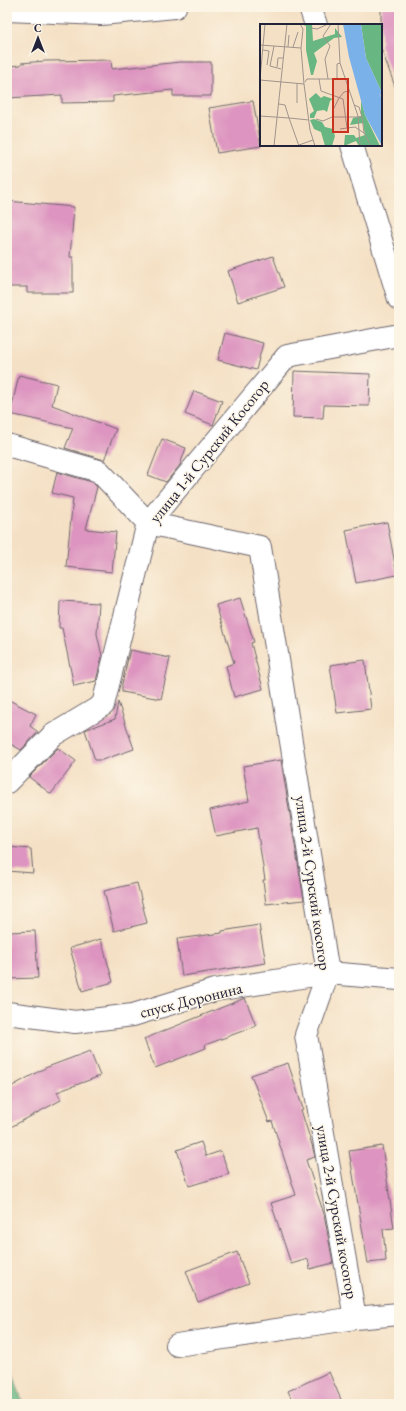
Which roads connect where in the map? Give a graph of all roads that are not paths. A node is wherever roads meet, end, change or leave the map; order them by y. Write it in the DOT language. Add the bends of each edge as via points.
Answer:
graph roads {
  1 [pos="175,7"];
  2 [pos="310,7"];
  3 [pos="7,10"];
  4 [pos="101,10"];
  5 [pos="316,24"];
  6 [pos="352,146"];
  7 [pos="399,298"];
  8 [pos="399,335"];
  9 [pos="7,445"];
  10 [pos="148,523"];
  11 [pos="7,782"];
  12 [pos="328,973"];
  13 [pos="399,980"];
  14 [pos="7,1013"];
  15 [pos="399,1314"];
  16 [pos="355,1318"];
  17 [pos="177,1345"];
  1 -- 4 [label="street"];
  2 -- 5 [label="street"];
  3 -- 4 [label="street"];
  6 -- 7 [label="street"];
  8 -- 10 [label="street, улица 1-й Сурский Косогор" via="288,356"];
  9 -- 10 [label="street" via="99,471"];
  10 -- 11 [label="street, улица 1-й Сурский Косогор" via="103,705 53,735"];
  10 -- 12 [label="street, улица 2-й Сурский косогор" via="260,547"];
  12 -- 13 [label="street, спуск Доронина"];
  12 -- 14 [label="street, спуск Доронина" via="216,990 133,1015 75,1022"];
  12 -- 16 [label="street, улица 2-й Сурский косогор" via="306,1035"];
  15 -- 16 [label="street"];
  16 -- 17 [label="street, улица 2-й Сурский косогор"];
}
